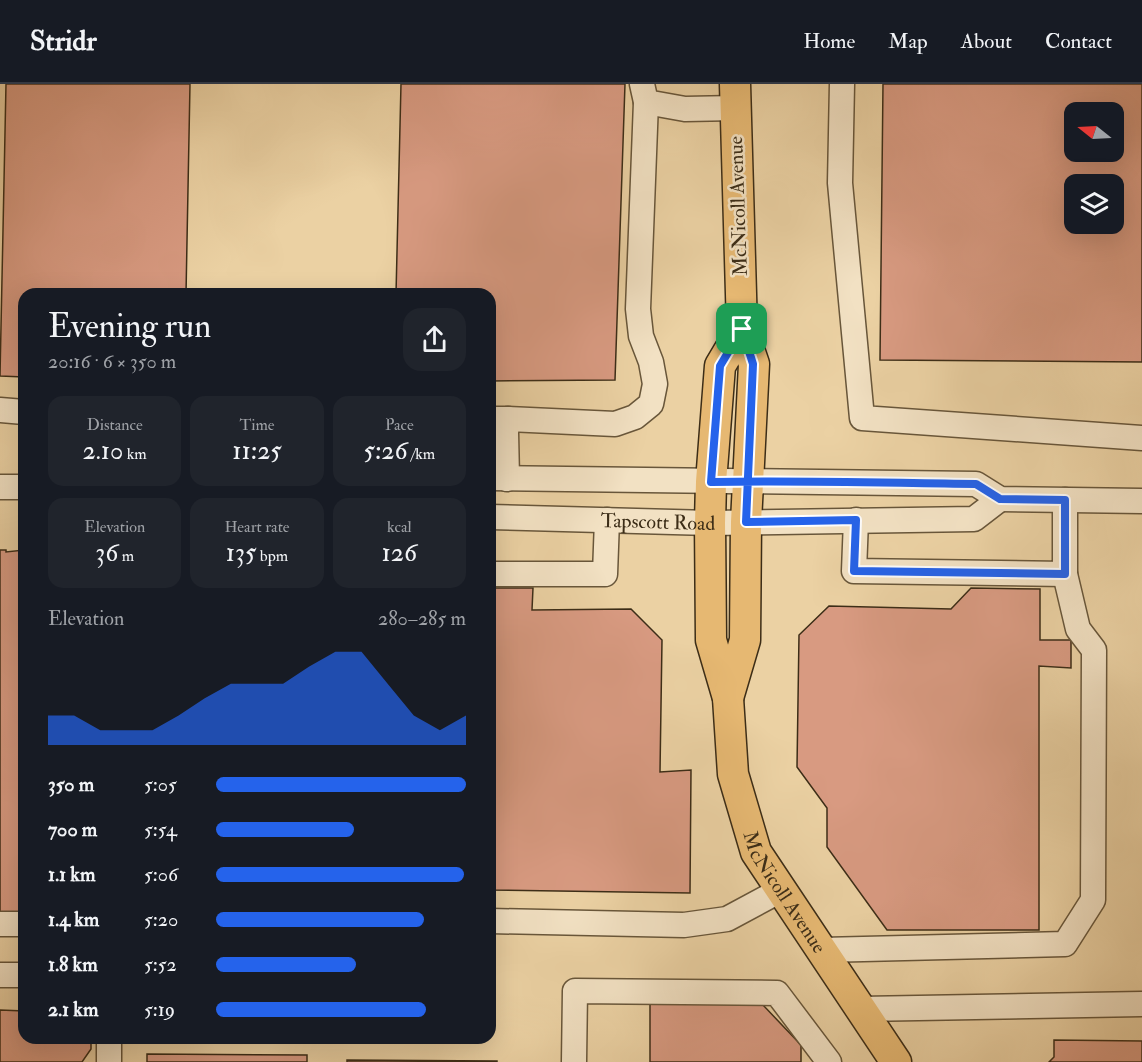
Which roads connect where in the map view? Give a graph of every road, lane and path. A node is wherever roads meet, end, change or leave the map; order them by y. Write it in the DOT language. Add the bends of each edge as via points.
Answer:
graph roads {
  1 [pos="842,84"];
  2 [pos="644,93"];
  3 [pos="735,96"];
  4 [pos="742,329"];
  5 [pos="0,410"];
  6 [pos="18,412"];
  7 [pos="499,419"];
  8 [pos="1142,438"];
  9 [pos="499,478"];
  10 [pos="748,481"];
  11 [pos="711,482"];
  12 [pos="0,487"];
  13 [pos="18,487"];
  14 [pos="1000,499"];
  15 [pos="1065,500"];
  16 [pos="1142,501"];
  17 [pos="496,517"];
  18 [pos="607,520"];
  19 [pos="856,520"];
  20 [pos="746,522"];
  21 [pos="710,523"];
  22 [pos="496,574"];
  23 [pos="1065,574"];
  24 [pos="728,698"];
  25 [pos="781,890"];
  26 [pos="496,921"];
  27 [pos="0,924"];
  28 [pos="18,924"];
  29 [pos="822,950"];
  30 [pos="0,975"];
  31 [pos="18,975"];
  32 [pos="1142,1004"];
  33 [pos="861,1009"];
  34 [pos="109,1044"];
  35 [pos="891,1060"];
  36 [pos="109,1062"];
  37 [pos="574,1062"];
  38 [pos="830,1062"];
  1 -- 8 [label="street" via="840,183 862,418"];
  2 -- 3 [label="street" via="685,109"];
  2 -- 7 [label="street" via="638,309 641,336 655,384 651,404 635,417 615,424"];
  3 -- 4 [label="main road, McNicoll Avenue"];
  4 -- 10 [label="main road, McNicoll Avenue" via="753,364"];
  4 -- 11 [label="main road, McNicoll Avenue" via="720,366"];
  5 -- 6 [label="street"];
  7 -- 9 [label="street" via="506,432"];
  9 -- 11 [label="street, Tapscott Road"];
  10 -- 11 [label="street, Tapscott Road"];
  10 -- 14 [label="street, Tapscott Road" via="976,484"];
  10 -- 20 [label="main road, McNicoll Avenue"];
  11 -- 21 [label="main road, McNicoll Avenue"];
  12 -- 13 [label="street"];
  14 -- 15 [label="street, Tapscott Road"];
  14 -- 19 [label="street, Tapscott Road" via="974,519"];
  15 -- 16 [label="street, Tapscott Road"];
  15 -- 23 [label="street"];
  17 -- 18 [label="street, Tapscott Road"];
  18 -- 21 [label="street, Tapscott Road"];
  18 -- 22 [label="street" via="606,574"];
  19 -- 20 [label="street, Tapscott Road"];
  19 -- 23 [label="street" via="854,571"];
  20 -- 21 [label="street, Tapscott Road"];
  20 -- 24 [label="main road, McNicoll Avenue" via="745,640"];
  21 -- 24 [label="main road, McNicoll Avenue" via="711,640"];
  23 -- 29 [label="street" via="1078,629 1094,650 1093,900 1065,944"];
  24 -- 25 [label="main road, McNicoll Avenue" via="733,774 756,852"];
  25 -- 26 [label="street" via="727,919 684,925"];
  25 -- 29 [label="main road, McNicoll Avenue"];
  27 -- 28 [label="street"];
  29 -- 33 [label="main road, McNicoll Avenue"];
  30 -- 31 [label="street"];
  32 -- 33 [label="street"];
  33 -- 35 [label="main road, McNicoll Avenue"];
  34 -- 36 [label="street"];
  37 -- 38 [label="street" via="576,991 587,991 777,993"];
}
